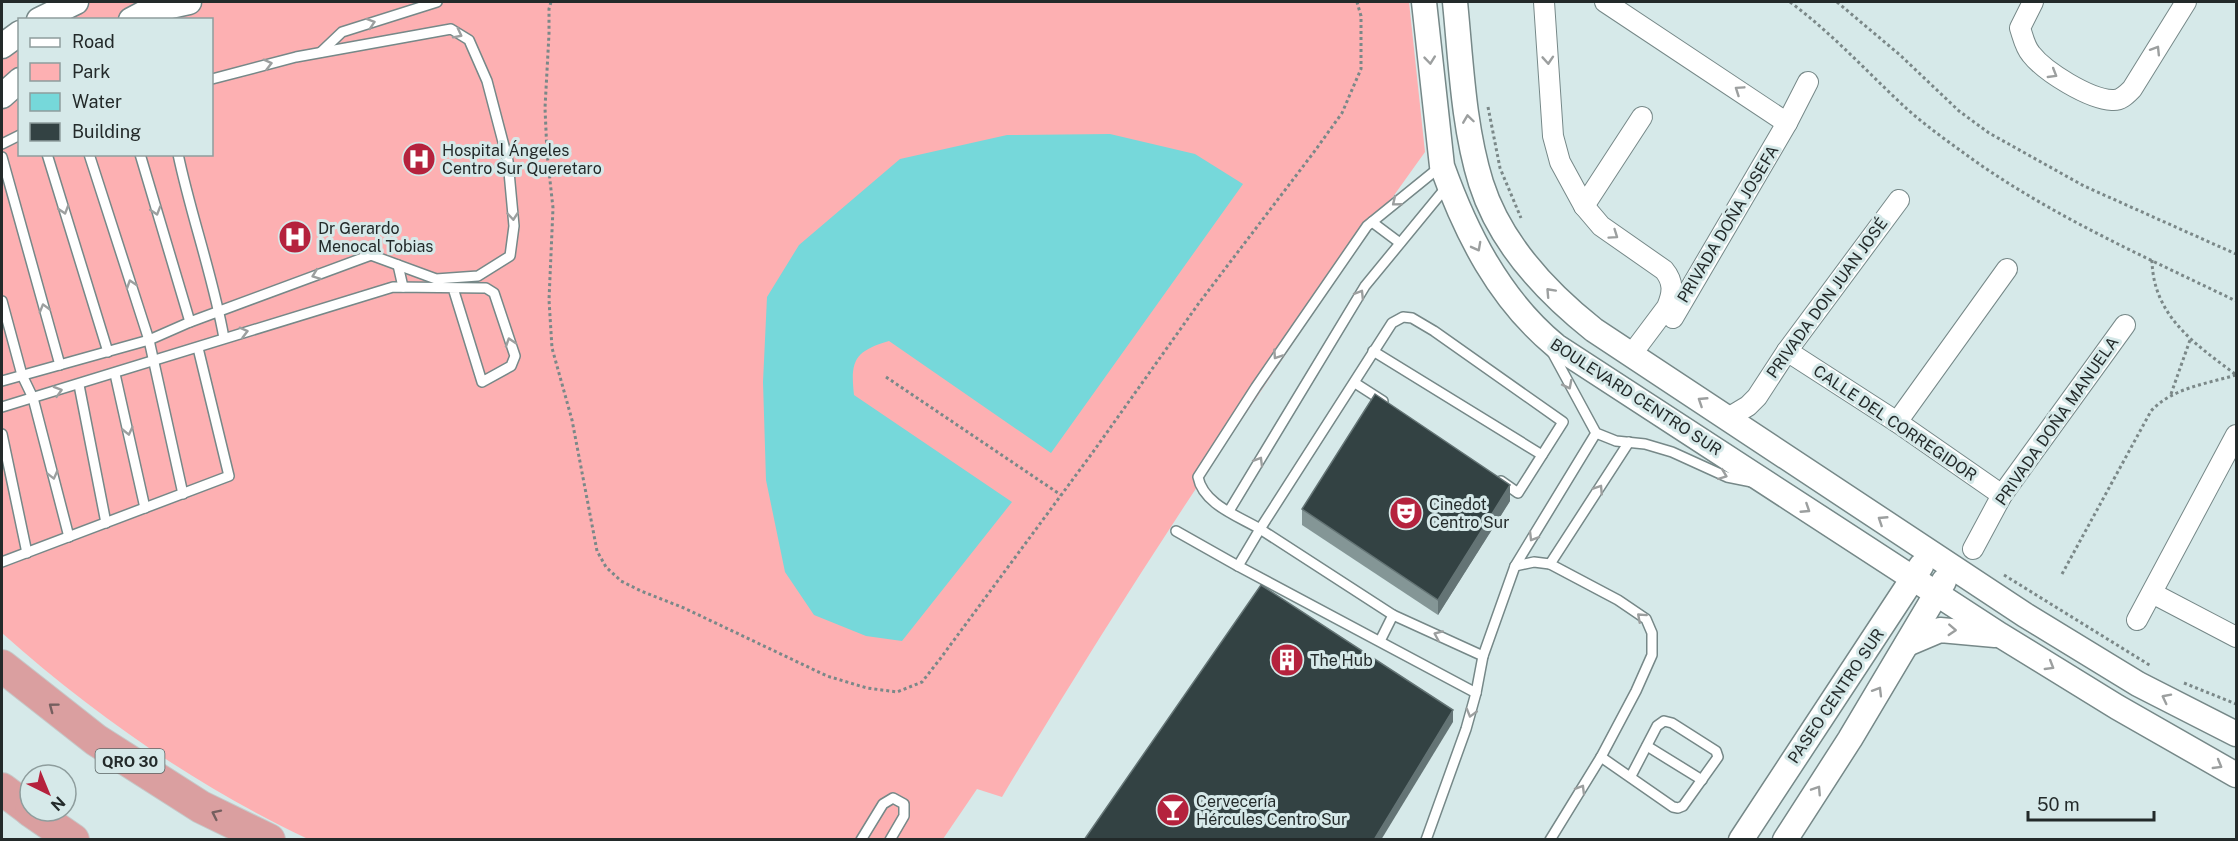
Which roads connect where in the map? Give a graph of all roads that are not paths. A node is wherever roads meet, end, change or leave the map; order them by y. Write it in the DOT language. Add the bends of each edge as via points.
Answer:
graph roads {
  1 [pos="76,2"];
  2 [pos="189,2"];
  3 [pos="437,2"];
  4 [pos="1424,2"];
  5 [pos="1455,2"];
  6 [pos="1544,2"];
  7 [pos="1605,2"];
  8 [pos="2033,2"];
  9 [pos="2186,2"];
  10 [pos="43,18"];
  11 [pos="135,18"];
  12 [pos="18,34"];
  13 [pos="2,46"];
  14 [pos="321,52"];
  15 [pos="213,79"];
  16 [pos="18,82"];
  17 [pos="1808,82"];
  18 [pos="2,96"];
  19 [pos="1642,117"];
  20 [pos="1787,123"];
  21 [pos="18,136"];
  22 [pos="2,144"];
  23 [pos="48,156"];
  24 [pos="90,156"];
  25 [pos="141,156"];
  26 [pos="178,156"];
  27 [pos="2,157"];
  28 [pos="1445,175"];
  29 [pos="1899,200"];
  30 [pos="1584,206"];
  31 [pos="1372,222"];
  32 [pos="1400,243"];
  33 [pos="398,265"];
  34 [pos="2007,269"];
  35 [pos="403,287"];
  36 [pos="453,288"];
  37 [pos="2,301"];
  38 [pos="219,313"];
  39 [pos="190,322"];
  40 [pos="2125,325"];
  41 [pos="1543,335"];
  42 [pos="224,338"];
  43 [pos="150,340"];
  44 [pos="198,348"];
  45 [pos="1373,351"];
  46 [pos="1787,351"];
  47 [pos="108,352"];
  48 [pos="1636,358"];
  49 [pos="155,362"];
  50 [pos="60,365"];
  51 [pos="115,374"];
  52 [pos="22,375"];
  53 [pos="2,381"];
  54 [pos="1355,383"];
  55 [pos="79,385"];
  56 [pos="1757,397"];
  57 [pos="33,398"];
  58 [pos="2,407"];
  59 [pos="1393,409"];
  60 [pos="1728,418"];
  61 [pos="1897,422"];
  62 [pos="1596,433"];
  63 [pos="2,434"];
  64 [pos="1751,434"];
  65 [pos="2236,435"];
  66 [pos="1629,442"];
  67 [pos="1542,455"];
  68 [pos="1489,473"];
  69 [pos="1772,486"];
  70 [pos="183,494"];
  71 [pos="2002,495"];
  72 [pos="145,508"];
  73 [pos="1229,511"];
  74 [pos="106,523"];
  75 [pos="1260,529"];
  76 [pos="1176,531"];
  77 [pos="69,537"];
  78 [pos="1972,549"];
  79 [pos="1930,552"];
  80 [pos="27,553"];
  81 [pos="2,562"];
  82 [pos="1550,564"];
  83 [pos="1238,566"];
  84 [pos="1515,566"];
  85 [pos="1953,567"];
  86 [pos="1913,578"];
  87 [pos="2152,593"];
  88 [pos="1937,594"];
  89 [pos="1896,605"];
  90 [pos="1393,615"];
  91 [pos="1922,618"];
  92 [pos="2137,620"];
  93 [pos="2000,635"];
  94 [pos="2236,636"];
  95 [pos="1380,641"];
  96 [pos="1907,644"];
  97 [pos="1483,656"];
  98 [pos="2,666"];
  99 [pos="1476,693"];
  100 [pos="2236,734"];
  101 [pos="1647,746"];
  102 [pos="1601,757"];
  103 [pos="2236,775"];
  104 [pos="1631,776"];
  105 [pos="1702,780"];
  106 [pos="2,789"];
  107 [pos="18,802"];
  108 [pos="48,823"];
  109 [pos="73,840"];
  110 [pos="269,840"];
  111 [pos="861,840"];
  112 [pos="890,840"];
  113 [pos="1426,840"];
  114 [pos="1550,840"];
  115 [pos="1741,840"];
  116 [pos="1785,840"];
  1 -- 10 [label="street"];
  2 -- 11 [label="street"];
  14 -- 3 [label="lane, one-way" via="342,32"];
  4 -- 28 [label="street, BOULEVARD CENTRO SUR, one-way"];
  48 -- 5 [label="street, BOULEVARD CENTRO SUR, one-way" via="1551,294 1503,231 1488,202 1468,121"];
  6 -- 30 [label="street, one-way" via="1554,136 1560,162"];
  20 -- 7 [label="street, one-way"];
  8 -- 9 [label="street, one-way" via="2020,28 2029,52 2042,68 2082,91 2113,101 2132,89"];
  12 -- 13 [label="street"];
  15 -- 14 [label="lane, one-way"];
  14 -- 33 [label="lane, one-way" via="451,29 469,40 487,81 508,161 514,226 510,256 478,276 436,279"];
  16 -- 18 [label="street"];
  17 -- 20 [label="street, PRIVADA DOÑA JOSEFA"];
  19 -- 30 [label="street"];
  20 -- 48 [label="street, PRIVADA DOÑA JOSEFA" via="1671,321"];
  21 -- 22 [label="lane"];
  23 -- 47 [label="lane, one-way"];
  43 -- 24 [label="lane, one-way"];
  25 -- 39 [label="lane, one-way"];
  26 -- 38 [label="lane"];
  50 -- 27 [label="lane, one-way"];
  28 -- 31 [label="lane, one-way"];
  28 -- 32 [label="lane"];
  28 -- 41 [label="street, BOULEVARD CENTRO SUR, one-way" via="1464,223 1489,268"];
  29 -- 46 [label="street, PRIVADA DON JUAN JOSÉ"];
  30 -- 48 [label="street, PRIVADA DOÑA JOSEFA, one-way" via="1600,226 1669,276 1672,285 1668,307"];
  31 -- 32 [label="lane"];
  31 -- 73 [label="lane, one-way" via="1345,256 1198,477 1200,488"];
  73 -- 32 [label="lane, one-way" via="1365,286"];
  33 -- 35 [label="lane"];
  33 -- 38 [label="lane, one-way" via="371,255"];
  34 -- 61 [label="street"];
  35 -- 36 [label="lane"];
  42 -- 35 [label="lane, one-way"];
  36 -- 36 [label="lane, one-way" via="459,309 482,382 511,366 515,356 494,293 486,288"];
  37 -- 52 [label="lane"];
  38 -- 39 [label="lane"];
  38 -- 42 [label="lane"];
  39 -- 43 [label="lane"];
  40 -- 71 [label="street, PRIVADA DOÑA MANUELA"];
  41 -- 62 [label="lane, one-way"];
  41 -- 69 [label="street, BOULEVARD CENTRO SUR"];
  42 -- 44 [label="lane"];
  43 -- 47 [label="lane"];
  43 -- 49 [label="lane"];
  44 -- 49 [label="lane"];
  44 -- 70 [label="lane" via="229,476"];
  45 -- 54 [label="lane"];
  45 -- 67 [label="lane"];
  45 -- 67 [label="lane" via="1392,323 1403,317 1412,318 1563,422"];
  46 -- 56 [label="street, PRIVADA DON JUAN JOSÉ"];
  46 -- 61 [label="street, CALLE DEL CORREGIDOR"];
  47 -- 50 [label="lane"];
  60 -- 48 [label="street, BOULEVARD CENTRO SUR, one-way"];
  49 -- 51 [label="lane"];
  49 -- 70 [label="lane"];
  50 -- 52 [label="lane"];
  51 -- 55 [label="lane"];
  51 -- 72 [label="lane, one-way"];
  52 -- 53 [label="lane"];
  52 -- 57 [label="lane"];
  54 -- 59 [label="lane"];
  54 -- 75 [label="lane"];
  57 -- 55 [label="lane, one-way"];
  55 -- 74 [label="lane"];
  56 -- 60 [label="street, PRIVADA DON JUAN JOSÉ"];
  56 -- 64 [label="street, PRIVADA DON JUAN JOSÉ"];
  57 -- 58 [label="lane"];
  57 -- 77 [label="lane, one-way"];
  60 -- 64 [label="street, BOULEVARD CENTRO SUR"];
  61 -- 71 [label="street, CALLE DEL CORREGIDOR"];
  62 -- 66 [label="lane"];
  62 -- 84 [label="lane, one-way"];
  63 -- 80 [label="lane"];
  79 -- 64 [label="street, BOULEVARD CENTRO SUR, one-way"];
  65 -- 87 [label="street"];
  66 -- 69 [label="lane, one-way" via="1672,452 1727,477"];
  82 -- 66 [label="lane, one-way"];
  67 -- 68 [label="lane" via="1518,493"];
  69 -- 86 [label="street, BOULEVARD CENTRO SUR, one-way"];
  70 -- 72 [label="lane"];
  71 -- 78 [label="street, PRIVADA DOÑA MANUELA"];
  72 -- 74 [label="lane"];
  73 -- 75 [label="lane"];
  74 -- 77 [label="lane"];
  75 -- 83 [label="lane"];
  75 -- 90 [label="lane"];
  76 -- 83 [label="lane"];
  77 -- 80 [label="lane"];
  79 -- 85 [label="street, BOULEVARD CENTRO SUR"];
  79 -- 86 [label="street, PASEO CENTRO SUR"];
  80 -- 81 [label="lane"];
  82 -- 84 [label="lane"];
  102 -- 82 [label="lane, one-way" via="1652,655 1652,633 1646,619 1637,612"];
  83 -- 95 [label="lane"];
  84 -- 97 [label="lane"];
  85 -- 88 [label="street, PASEO CENTRO SUR"];
  100 -- 85 [label="street, BOULEVARD CENTRO SUR, one-way" via="2138,684"];
  86 -- 88 [label="street, BOULEVARD CENTRO SUR"];
  86 -- 89 [label="street, PASEO CENTRO SUR"];
  87 -- 92 [label="street"];
  87 -- 94 [label="street"];
  88 -- 91 [label="street, PASEO CENTRO SUR"];
  88 -- 93 [label="street, BOULEVARD CENTRO SUR"];
  89 -- 91 [label="street" via="1911,609"];
  89 -- 115 [label="street, PASEO CENTRO SUR"];
  90 -- 95 [label="lane"];
  97 -- 90 [label="lane, one-way"];
  91 -- 96 [label="street, PASEO CENTRO SUR"];
  96 -- 93 [label="street, one-way" via="1940,630"];
  93 -- 103 [label="street, BOULEVARD CENTRO SUR, one-way"];
  95 -- 99 [label="lane"];
  116 -- 96 [label="street, PASEO CENTRO SUR, one-way"];
  97 -- 99 [label="lane"];
  110 -- 98 [label="highway, QRO 30, one-way" via="201,807 96,740"];
  99 -- 113 [label="lane, one-way"];
  101 -- 104 [label="lane"];
  101 -- 105 [label="lane"];
  101 -- 105 [label="lane" via="1657,726 1664,721 1672,723 1716,751 1718,757"];
  102 -- 104 [label="lane"];
  114 -- 102 [label="lane, one-way"];
  104 -- 105 [label="lane" via="1678,808"];
  106 -- 107 [label="highway"];
  108 -- 109 [label="highway"];
  111 -- 112 [label="lane" via="883,804 893,798 904,804 904,816"];
}
